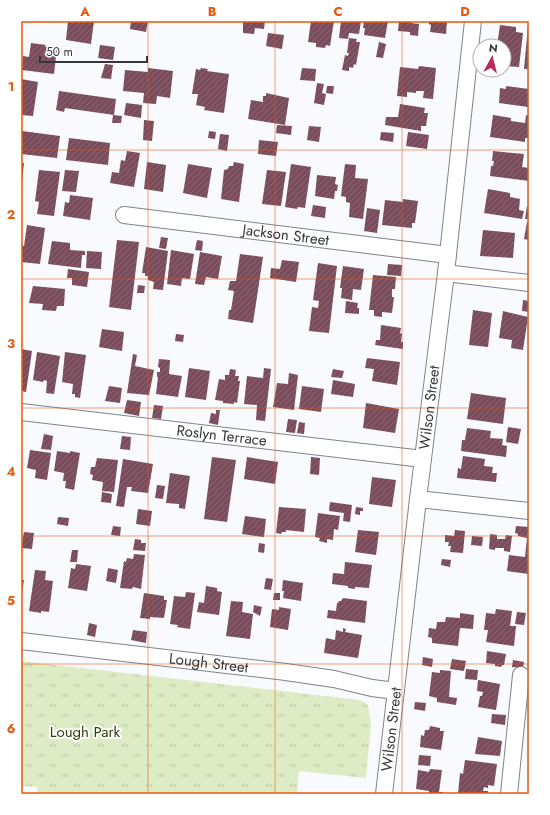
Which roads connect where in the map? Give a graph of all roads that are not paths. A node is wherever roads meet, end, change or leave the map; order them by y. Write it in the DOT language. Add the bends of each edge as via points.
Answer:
graph roads {
  1 [pos="473,21"];
  2 [pos="124,215"];
  3 [pos="448,255"];
  4 [pos="446,273"];
  5 [pos="529,283"];
  6 [pos="21,412"];
  7 [pos="423,459"];
  8 [pos="418,499"];
  9 [pos="529,511"];
  10 [pos="21,641"];
  11 [pos="522,675"];
  12 [pos="396,691"];
  13 [pos="384,794"];
  14 [pos="509,794"];
  1 -- 3 [label="street, Wilson Street"];
  2 -- 3 [label="street, Jackson Street"];
  3 -- 4 [label="street, Wilson Street"];
  4 -- 5 [label="street"];
  4 -- 7 [label="street, Wilson Street"];
  6 -- 7 [label="street, Roslyn Terrace"];
  7 -- 8 [label="street, Wilson Street"];
  8 -- 9 [label="street"];
  8 -- 12 [label="street, Wilson Street"];
  10 -- 12 [label="street, Lough Street" via="286,672"];
  11 -- 14 [label="street"];
  12 -- 13 [label="street, Wilson Street"];
}
